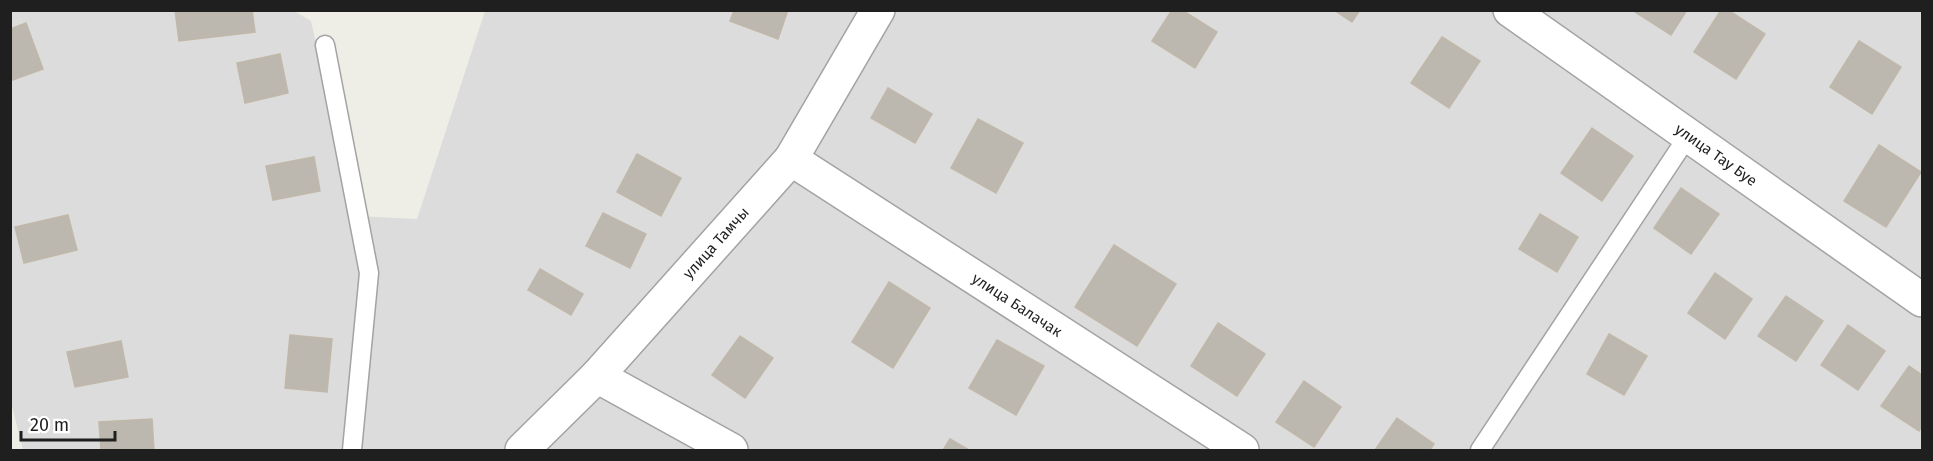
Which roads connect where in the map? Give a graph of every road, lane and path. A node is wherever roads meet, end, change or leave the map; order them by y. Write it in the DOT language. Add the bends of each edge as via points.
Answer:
graph roads {
  1 [pos="878,10"];
  2 [pos="1510,10"];
  3 [pos="325,45"];
  4 [pos="1688,136"];
  5 [pos="791,159"];
  6 [pos="1923,300"];
  7 [pos="597,376"];
  8 [pos="352,450"];
  9 [pos="522,450"];
  10 [pos="731,450"];
  11 [pos="1242,450"];
  12 [pos="1480,450"];
  1 -- 5 [label="street, улица Тамчы"];
  2 -- 4 [label="street, улица Тау Буе"];
  3 -- 8 [label="lane" via="369,273"];
  4 -- 6 [label="street, улица Тау Буе"];
  4 -- 12 [label="lane"];
  5 -- 7 [label="street, улица Тамчы"];
  5 -- 11 [label="street, улица Балачак"];
  7 -- 9 [label="street, улица Тамчы"];
  7 -- 10 [label="street"];
}
